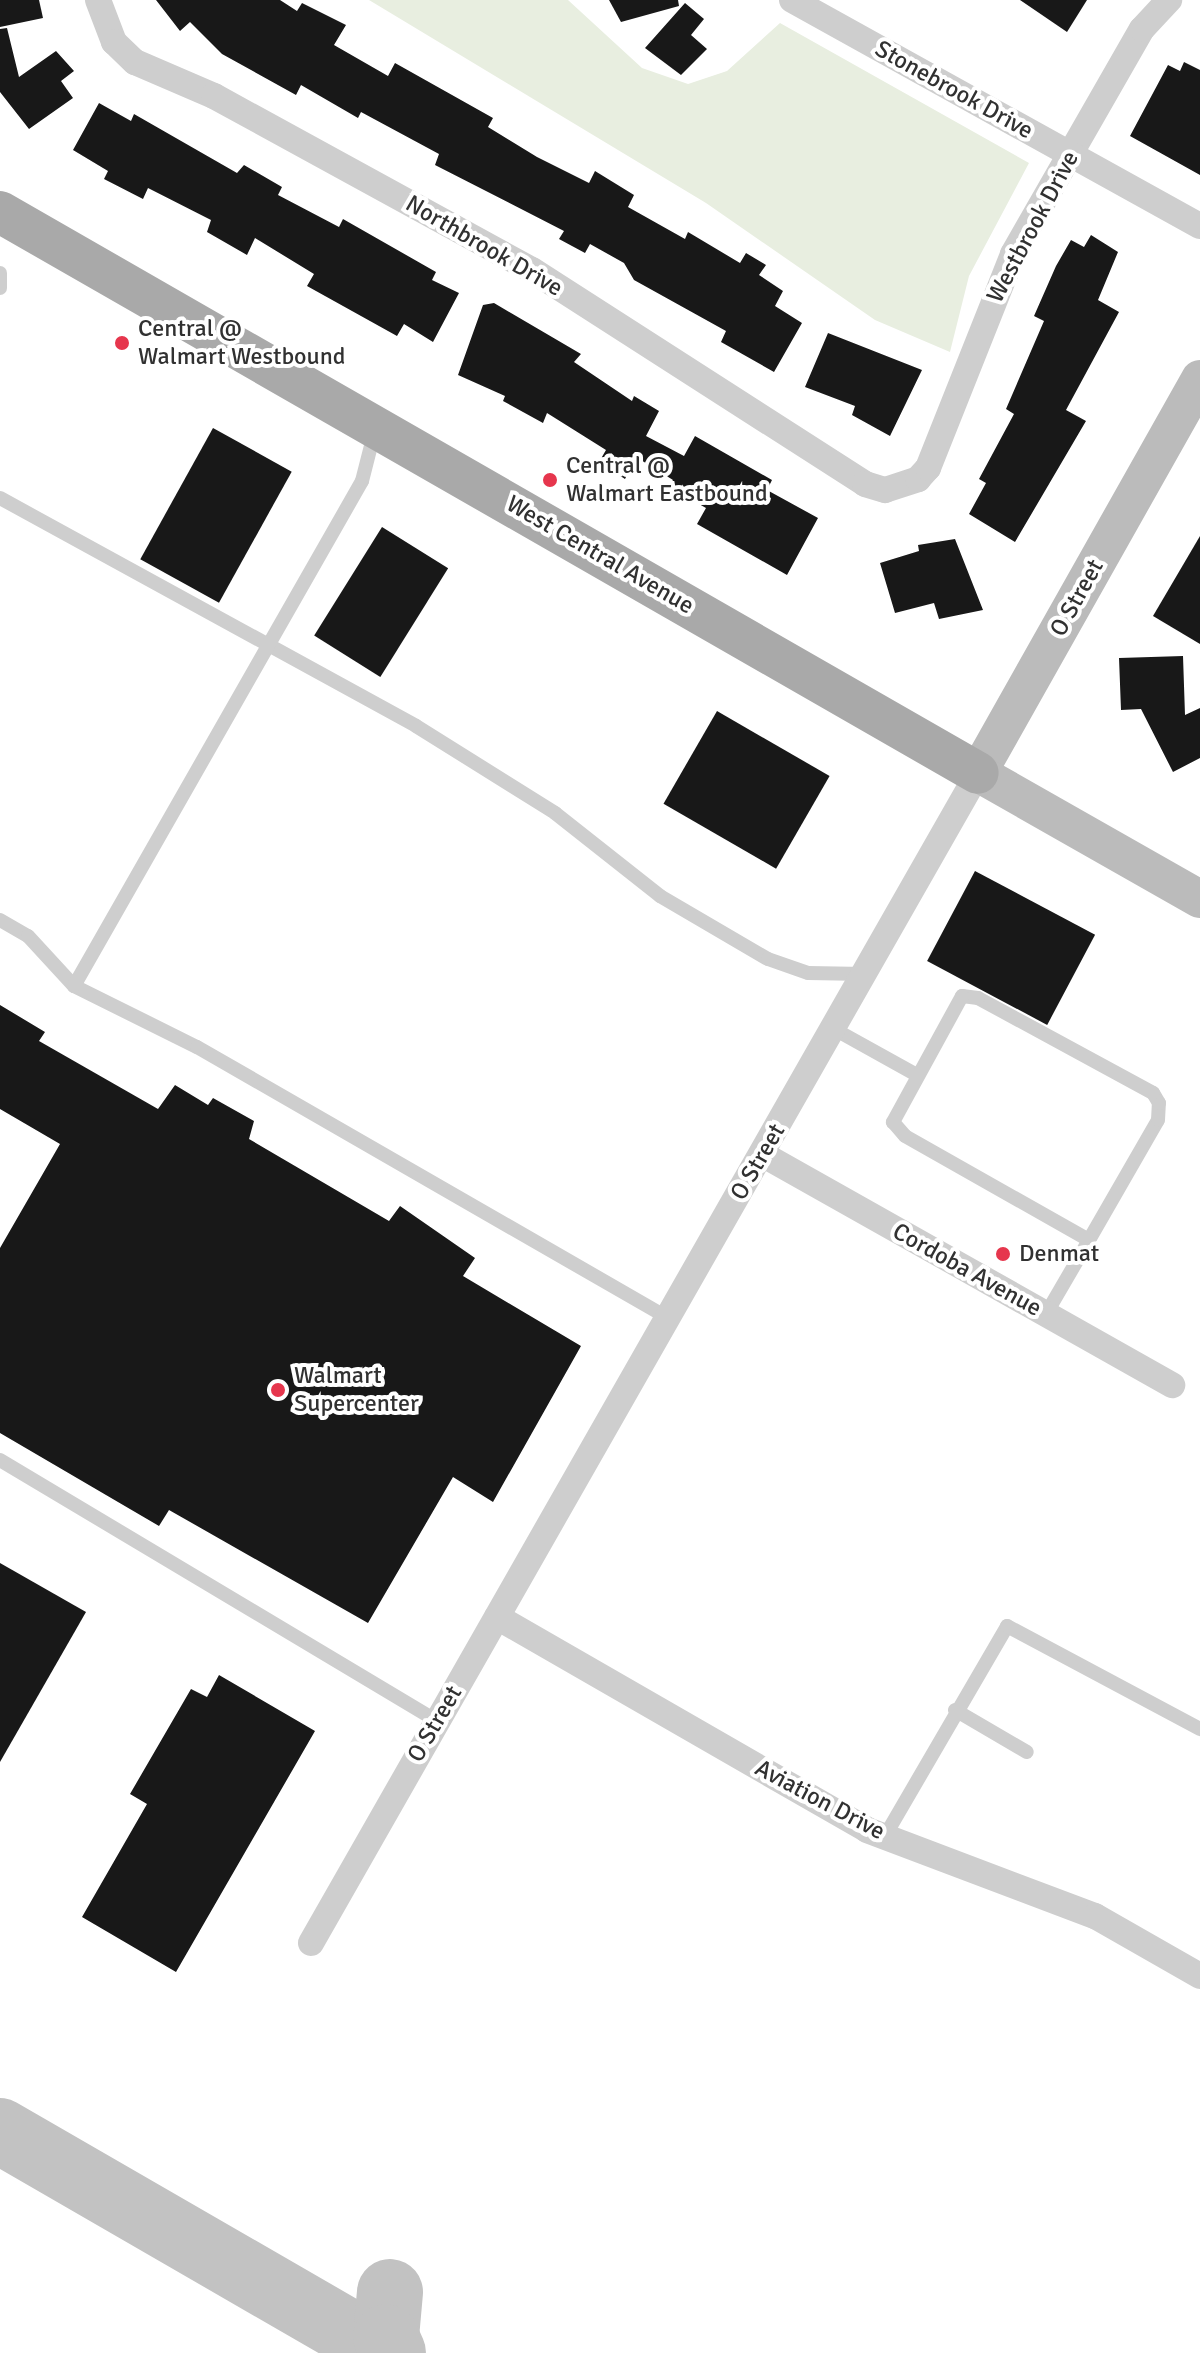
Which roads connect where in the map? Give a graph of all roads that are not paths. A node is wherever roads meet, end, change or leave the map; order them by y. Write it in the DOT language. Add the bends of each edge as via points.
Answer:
graph roads {
  1 [pos="98,0"];
  2 [pos="792,0"];
  3 [pos="1169,0"];
  4 [pos="1071,155"];
  5 [pos="0,212"];
  6 [pos="1200,226"];
  7 [pos="0,273"];
  8 [pos="0,288"];
  9 [pos="1200,379"];
  10 [pos="376,426"];
  11 [pos="885,490"];
  12 [pos="0,498"];
  13 [pos="270,645"];
  14 [pos="978,773"];
  15 [pos="1200,899"];
  16 [pos="0,920"];
  17 [pos="865,974"];
  18 [pos="74,986"];
  19 [pos="834,1029"];
  20 [pos="915,1074"];
  21 [pos="762,1154"];
  22 [pos="1089,1240"];
  23 [pos="1046,1314"];
  24 [pos="668,1318"];
  25 [pos="1172,1385"];
  26 [pos="0,1460"];
  27 [pos="497,1617"];
  28 [pos="955,1710"];
  29 [pos="437,1721"];
  30 [pos="1200,1729"];
  31 [pos="1027,1752"];
  32 [pos="885,1836"];
  33 [pos="311,1943"];
  34 [pos="1200,1976"];
  1 -- 11 [label="street, Northbrook Drive" via="114,42 135,62 214,96 532,270 865,484"];
  2 -- 4 [label="street, Stonebrook Drive"];
  3 -- 4 [label="street, Westbrook Drive" via="1142,29"];
  4 -- 6 [label="street, Stonebrook Drive"];
  4 -- 11 [label="street, Westbrook Drive" via="994,295 968,378 928,468 918,479"];
  5 -- 10 [label="main road, West Central Avenue"];
  7 -- 8 [label="lane"];
  9 -- 14 [label="street, O Street"];
  10 -- 13 [label="lane" via="362,481"];
  10 -- 14 [label="main road, West Central Avenue"];
  12 -- 13 [label="lane"];
  13 -- 17 [label="lane" via="534,799 660,896 768,959 808,973"];
  13 -- 18 [label="lane"];
  14 -- 15 [label="street, West Central Avenue"];
  14 -- 17 [label="street, O Street"];
  16 -- 18 [label="lane" via="28,936"];
  17 -- 19 [label="street, O Street"];
  18 -- 24 [label="lane" via="197,1047"];
  19 -- 20 [label="lane"];
  19 -- 21 [label="street, O Street"];
  20 -- 22 [label="lane" via="893,1122 905,1136"];
  20 -- 22 [label="lane" via="962,996 978,998 1153,1093 1158,1120"];
  21 -- 23 [label="street, Cordoba Avenue"];
  21 -- 24 [label="street, O Street"];
  22 -- 23 [label="lane"];
  23 -- 25 [label="street, Cordoba Avenue"];
  24 -- 27 [label="street, O Street"];
  26 -- 29 [label="lane"];
  27 -- 29 [label="street, O Street"];
  27 -- 32 [label="street, Aviation Drive"];
  28 -- 30 [label="lane" via="1007,1626"];
  28 -- 31 [label="lane"];
  28 -- 32 [label="lane"];
  29 -- 33 [label="street, O Street"];
  32 -- 34 [label="street, Aviation Drive" via="1095,1916"];
}
